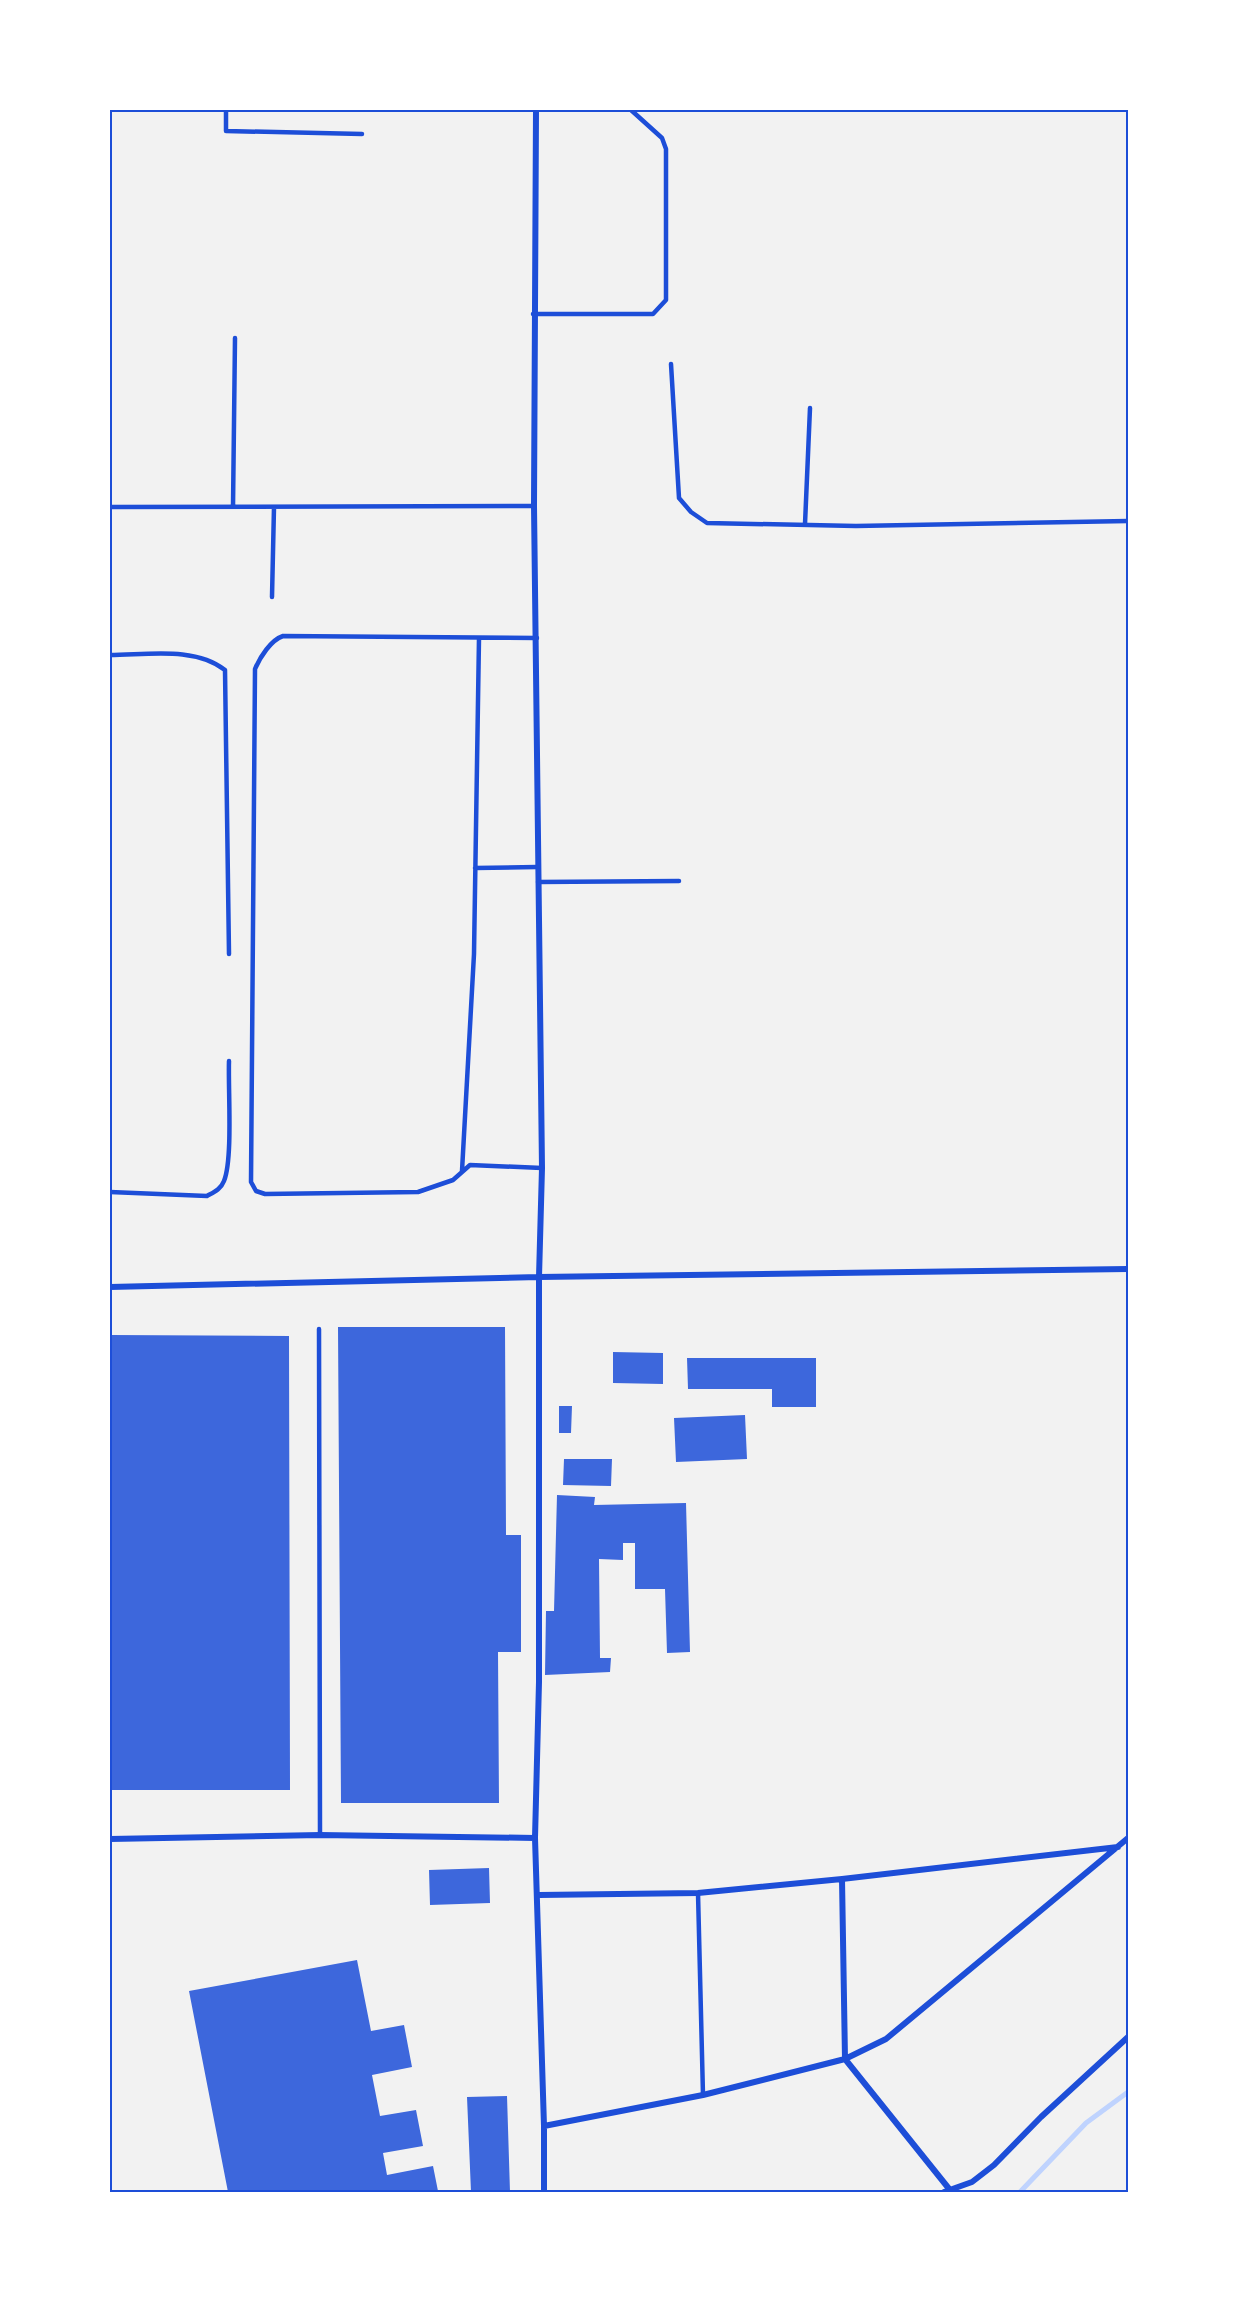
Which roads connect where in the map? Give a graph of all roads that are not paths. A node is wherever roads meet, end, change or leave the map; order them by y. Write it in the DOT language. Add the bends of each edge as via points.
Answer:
graph roads {
  1 [pos="226,110"];
  2 [pos="536,110"];
  3 [pos="631,110"];
  4 [pos="362,134"];
  5 [pos="533,314"];
  6 [pos="235,338"];
  7 [pos="671,364"];
  8 [pos="810,408"];
  9 [pos="534,506"];
  10 [pos="110,507"];
  11 [pos="233,507"];
  12 [pos="274,507"];
  13 [pos="1128,521"];
  14 [pos="804,524"];
  15 [pos="272,597"];
  16 [pos="478,638"];
  17 [pos="537,638"];
  18 [pos="110,655"];
  19 [pos="537,867"];
  20 [pos="475,868"];
  21 [pos="679,881"];
  22 [pos="538,882"];
  23 [pos="229,954"];
  24 [pos="229,1061"];
  25 [pos="542,1168"];
  26 [pos="462,1171"];
  27 [pos="110,1192"];
  28 [pos="1128,1269"];
  29 [pos="539,1277"];
  30 [pos="110,1287"];
  31 [pos="319,1329"];
  32 [pos="320,1835"];
  33 [pos="535,1838"];
  34 [pos="1128,1838"];
  35 [pos="110,1839"];
  36 [pos="1118,1846"];
  37 [pos="842,1879"];
  38 [pos="698,1893"];
  39 [pos="539,1895"];
  40 [pos="1128,2037"];
  41 [pos="845,2060"];
  42 [pos="703,2095"];
  43 [pos="544,2126"];
  44 [pos="947,2191"];
  45 [pos="544,2193"];
  1 -- 4 [label="lane" via="226,131"];
  2 -- 5 [label="street"];
  3 -- 5 [label="lane" via="662,138 666,149 666,300 653,314"];
  5 -- 9 [label="street"];
  6 -- 11 [label="lane"];
  7 -- 14 [label="lane" via="679,498 707,523"];
  8 -- 14 [label="lane"];
  9 -- 12 [label="lane"];
  9 -- 17 [label="street"];
  10 -- 11 [label="lane"];
  11 -- 12 [label="lane"];
  12 -- 15 [label="lane"];
  13 -- 14 [label="lane"];
  16 -- 17 [label="lane"];
  16 -- 20 [label="lane"];
  16 -- 26 [label="lane" via="284,636 278,638 255,669 251,1182 256,1191 265,1194 418,1192 453,1180"];
  17 -- 19 [label="street"];
  18 -- 23 [label="lane" via="198,656 225,670"];
  19 -- 20 [label="lane"];
  19 -- 22 [label="street"];
  20 -- 26 [label="lane"];
  21 -- 22 [label="lane"];
  22 -- 25 [label="street"];
  24 -- 27 [label="lane" via="229,1158 218,1190 207,1196"];
  25 -- 26 [label="lane" via="470,1166"];
  25 -- 29 [label="street"];
  28 -- 29 [label="street"];
  29 -- 30 [label="street"];
  29 -- 33 [label="street"];
  31 -- 32 [label="lane"];
  32 -- 33 [label="street"];
  32 -- 35 [label="street"];
  33 -- 39 [label="street"];
  34 -- 36 [label="street"];
  36 -- 37 [label="street"];
  36 -- 41 [label="street" via="894,2032"];
  37 -- 38 [label="street"];
  37 -- 41 [label="street"];
  38 -- 39 [label="street"];
  38 -- 42 [label="lane"];
  39 -- 43 [label="street"];
  40 -- 44 [label="street" via="994,2165 972,2182"];
  41 -- 42 [label="street"];
  41 -- 44 [label="street"];
  42 -- 43 [label="street"];
  43 -- 45 [label="street"];
}
